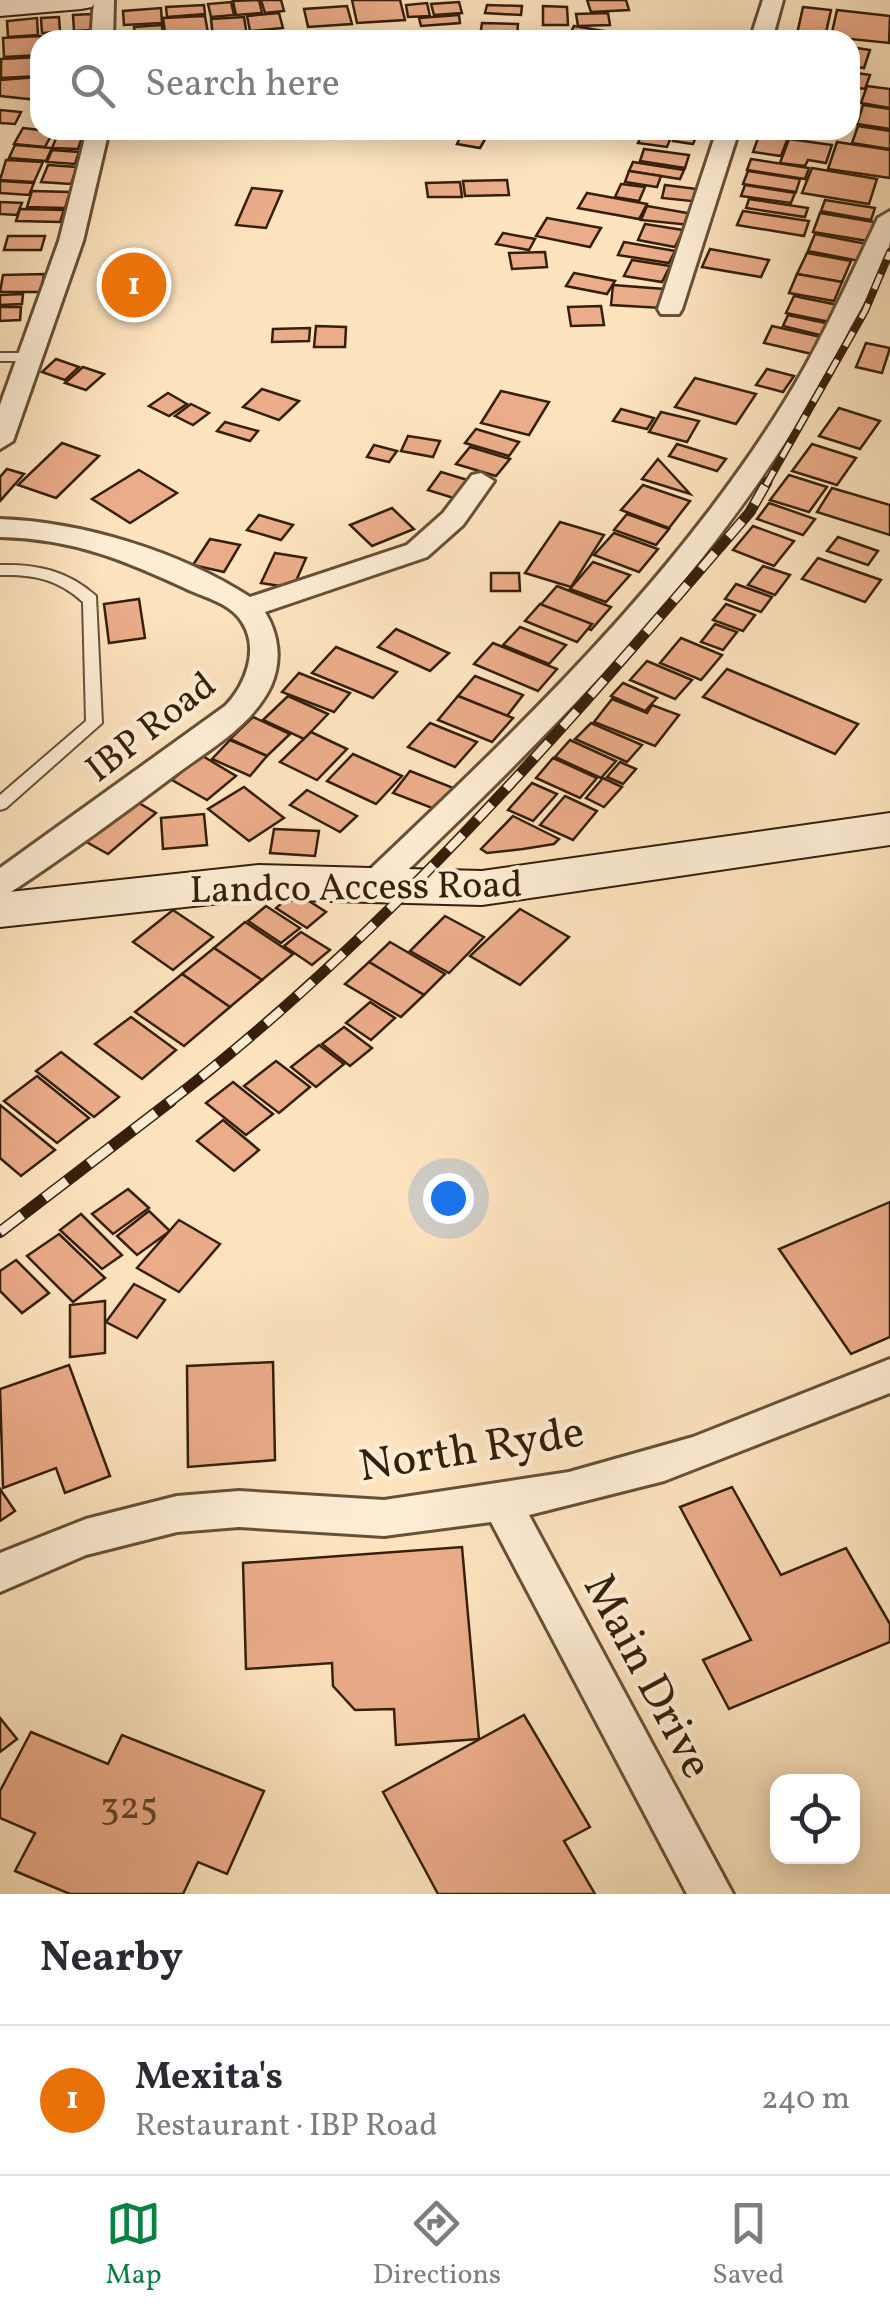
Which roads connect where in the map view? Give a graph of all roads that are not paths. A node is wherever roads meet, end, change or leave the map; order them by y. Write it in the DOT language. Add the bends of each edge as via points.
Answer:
graph roads {
  1 [pos="81,0"];
  2 [pos="104,0"];
  3 [pos="773,0"];
  4 [pos="0,8"];
  5 [pos="102,30"];
  6 [pos="764,30"];
  7 [pos="97,140"];
  8 [pos="725,140"];
  9 [pos="890,218"];
  10 [pos="670,308"];
  11 [pos="0,357"];
  12 [pos="30,357"];
  13 [pos="0,441"];
  14 [pos="481,481"];
  15 [pos="0,528"];
  16 [pos="0,570"];
  17 [pos="245,609"];
  18 [pos="0,804"];
  19 [pos="890,829"];
  20 [pos="0,884"];
  21 [pos="374,884"];
  22 [pos="0,910"];
  23 [pos="890,1376"];
  24 [pos="502,1502"];
  25 [pos="0,1573"];
  26 [pos="711,1894"];
  1 -- 4 [label="street"];
  2 -- 5 [label="street"];
  3 -- 6 [label="street"];
  7 -- 12 [label="street" via="71,241"];
  8 -- 10 [label="street"];
  9 -- 21 [label="street" via="798,400 697,546 563,701"];
  11 -- 12 [label="lane"];
  12 -- 13 [label="street"];
  14 -- 17 [label="street" via="453,520 417,551"];
  15 -- 17 [label="street" via="85,535"];
  16 -- 18 [label="lane" via="56,574 91,600 94,724"];
  17 -- 20 [label="street, IBP Road" via="263,640 262,674 250,698"];
  19 -- 21 [label="street, Landco Access Road" via="482,888"];
  21 -- 22 [label="street, Landco Access Road" via="259,882"];
  23 -- 24 [label="street, North Ryde" via="664,1464"];
  24 -- 25 [label="street, North Ryde" via="400,1517 240,1508 161,1515 45,1551"];
  24 -- 26 [label="street, Main Drive"];
}
